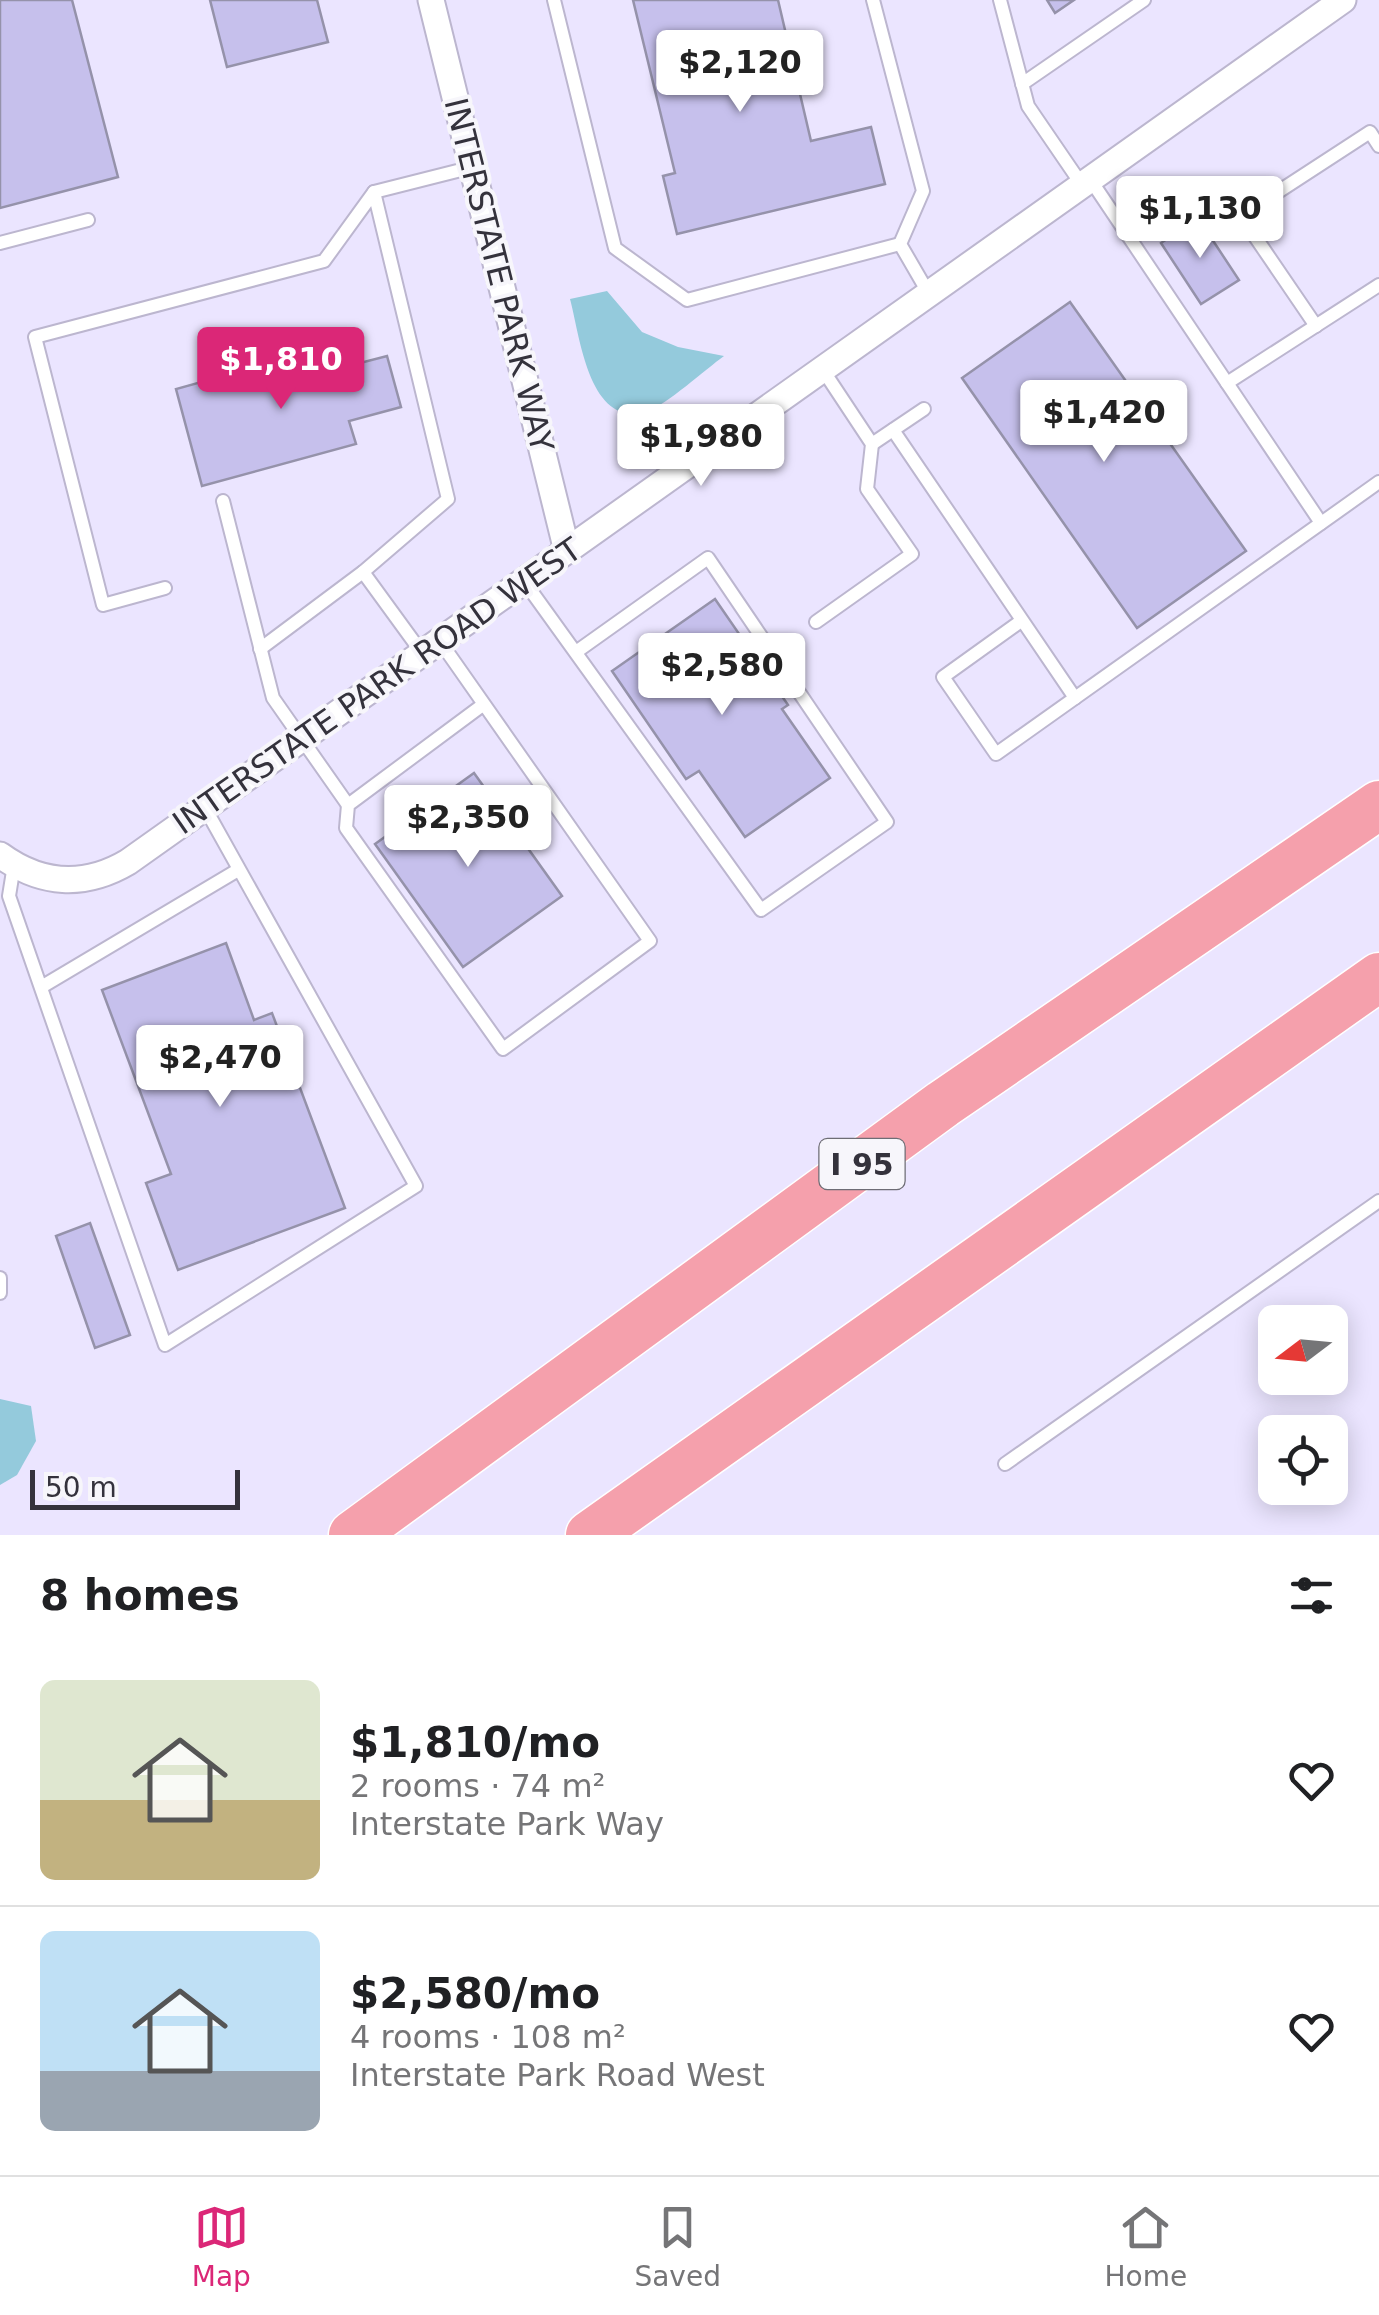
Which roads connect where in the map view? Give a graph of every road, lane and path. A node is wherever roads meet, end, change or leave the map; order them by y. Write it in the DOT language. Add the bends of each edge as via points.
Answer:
graph roads {
  1 [pos="431,0"];
  2 [pos="554,0"];
  3 [pos="873,0"];
  4 [pos="1000,0"];
  5 [pos="1144,0"];
  6 [pos="1343,0"];
  7 [pos="1022,84"];
  8 [pos="1379,146"];
  9 [pos="473,167"];
  10 [pos="1086,182"];
  11 [pos="374,192"];
  12 [pos="88,220"];
  13 [pos="0,243"];
  14 [pos="900,244"];
  15 [pos="1379,285"];
  16 [pos="930,294"];
  17 [pos="1316,326"];
  18 [pos="822,370"];
  19 [pos="1228,383"];
  20 [pos="924,409"];
  21 [pos="893,430"];
  22 [pos="872,444"];
  23 [pos="1379,482"];
  24 [pos="223,501"];
  25 [pos="1321,523"];
  26 [pos="567,551"];
  27 [pos="363,572"];
  28 [pos="524,582"];
  29 [pos="166,588"];
  30 [pos="1021,621"];
  31 [pos="816,622"];
  32 [pos="430,646"];
  33 [pos="260,650"];
  34 [pos="576,652"];
  35 [pos="1075,698"];
  36 [pos="484,704"];
  37 [pos="300,741"];
  38 [pos="348,805"];
  39 [pos="1379,805"];
  40 [pos="205,808"];
  41 [pos="16,865"];
  42 [pos="238,870"];
  43 [pos="1379,978"];
  44 [pos="42,986"];
  45 [pos="1379,1201"];
  46 [pos="0,1278"];
  47 [pos="0,1292"];
  48 [pos="1004,1464"];
  49 [pos="353,1535"];
  50 [pos="590,1535"];
  1 -- 9 [label="street, INTERSTATE PARK WAY"];
  2 -- 14 [label="lane" via="616,248 687,300"];
  3 -- 14 [label="lane" via="924,191"];
  4 -- 7 [label="lane"];
  5 -- 7 [label="lane"];
  6 -- 10 [label="street, INTERSTATE PARK ROAD WEST"];
  7 -- 10 [label="lane" via="1028,106"];
  8 -- 17 [label="lane" via="1370,132 1241,216"];
  9 -- 11 [label="lane"];
  9 -- 26 [label="street, INTERSTATE PARK WAY"];
  10 -- 16 [label="street, INTERSTATE PARK ROAD WEST"];
  10 -- 19 [label="lane"];
  11 -- 27 [label="lane" via="448,499"];
  11 -- 29 [label="lane" via="324,261 34,337 103,604"];
  12 -- 13 [label="lane"];
  14 -- 16 [label="lane"];
  15 -- 17 [label="lane"];
  16 -- 18 [label="street, INTERSTATE PARK ROAD WEST"];
  17 -- 19 [label="lane"];
  18 -- 22 [label="lane"];
  18 -- 26 [label="street, INTERSTATE PARK ROAD WEST"];
  19 -- 25 [label="lane"];
  20 -- 21 [label="lane"];
  21 -- 22 [label="lane"];
  21 -- 30 [label="lane"];
  22 -- 31 [label="lane" via="866,489 912,554"];
  23 -- 25 [label="lane"];
  24 -- 33 [label="lane"];
  25 -- 35 [label="lane"];
  26 -- 28 [label="street, INTERSTATE PARK ROAD WEST"];
  27 -- 32 [label="lane"];
  27 -- 33 [label="lane"];
  28 -- 32 [label="street, INTERSTATE PARK ROAD WEST"];
  28 -- 34 [label="lane"];
  30 -- 35 [label="lane"];
  30 -- 35 [label="lane" via="943,676 996,754"];
  32 -- 36 [label="lane"];
  32 -- 37 [label="street, INTERSTATE PARK ROAD WEST"];
  33 -- 37 [label="lane" via="273,698"];
  34 -- 34 [label="lane" via="761,910 887,822 708,558"];
  36 -- 38 [label="lane"];
  36 -- 38 [label="lane" via="650,942 503,1049 346,828"];
  37 -- 38 [label="lane"];
  37 -- 40 [label="street, INTERSTATE PARK ROAD WEST"];
  39 -- 49 [label="highway, I 95" via="943,1104"];
  40 -- 41 [label="street, INTERSTATE PARK ROAD WEST" via="110,873 72,881"];
  40 -- 42 [label="lane"];
  41 -- 44 [label="lane" via="9,896"];
  42 -- 44 [label="lane"];
  42 -- 44 [label="lane" via="416,1186 165,1346"];
  43 -- 50 [label="highway"];
  45 -- 48 [label="lane"];
  46 -- 47 [label="lane"];
}
